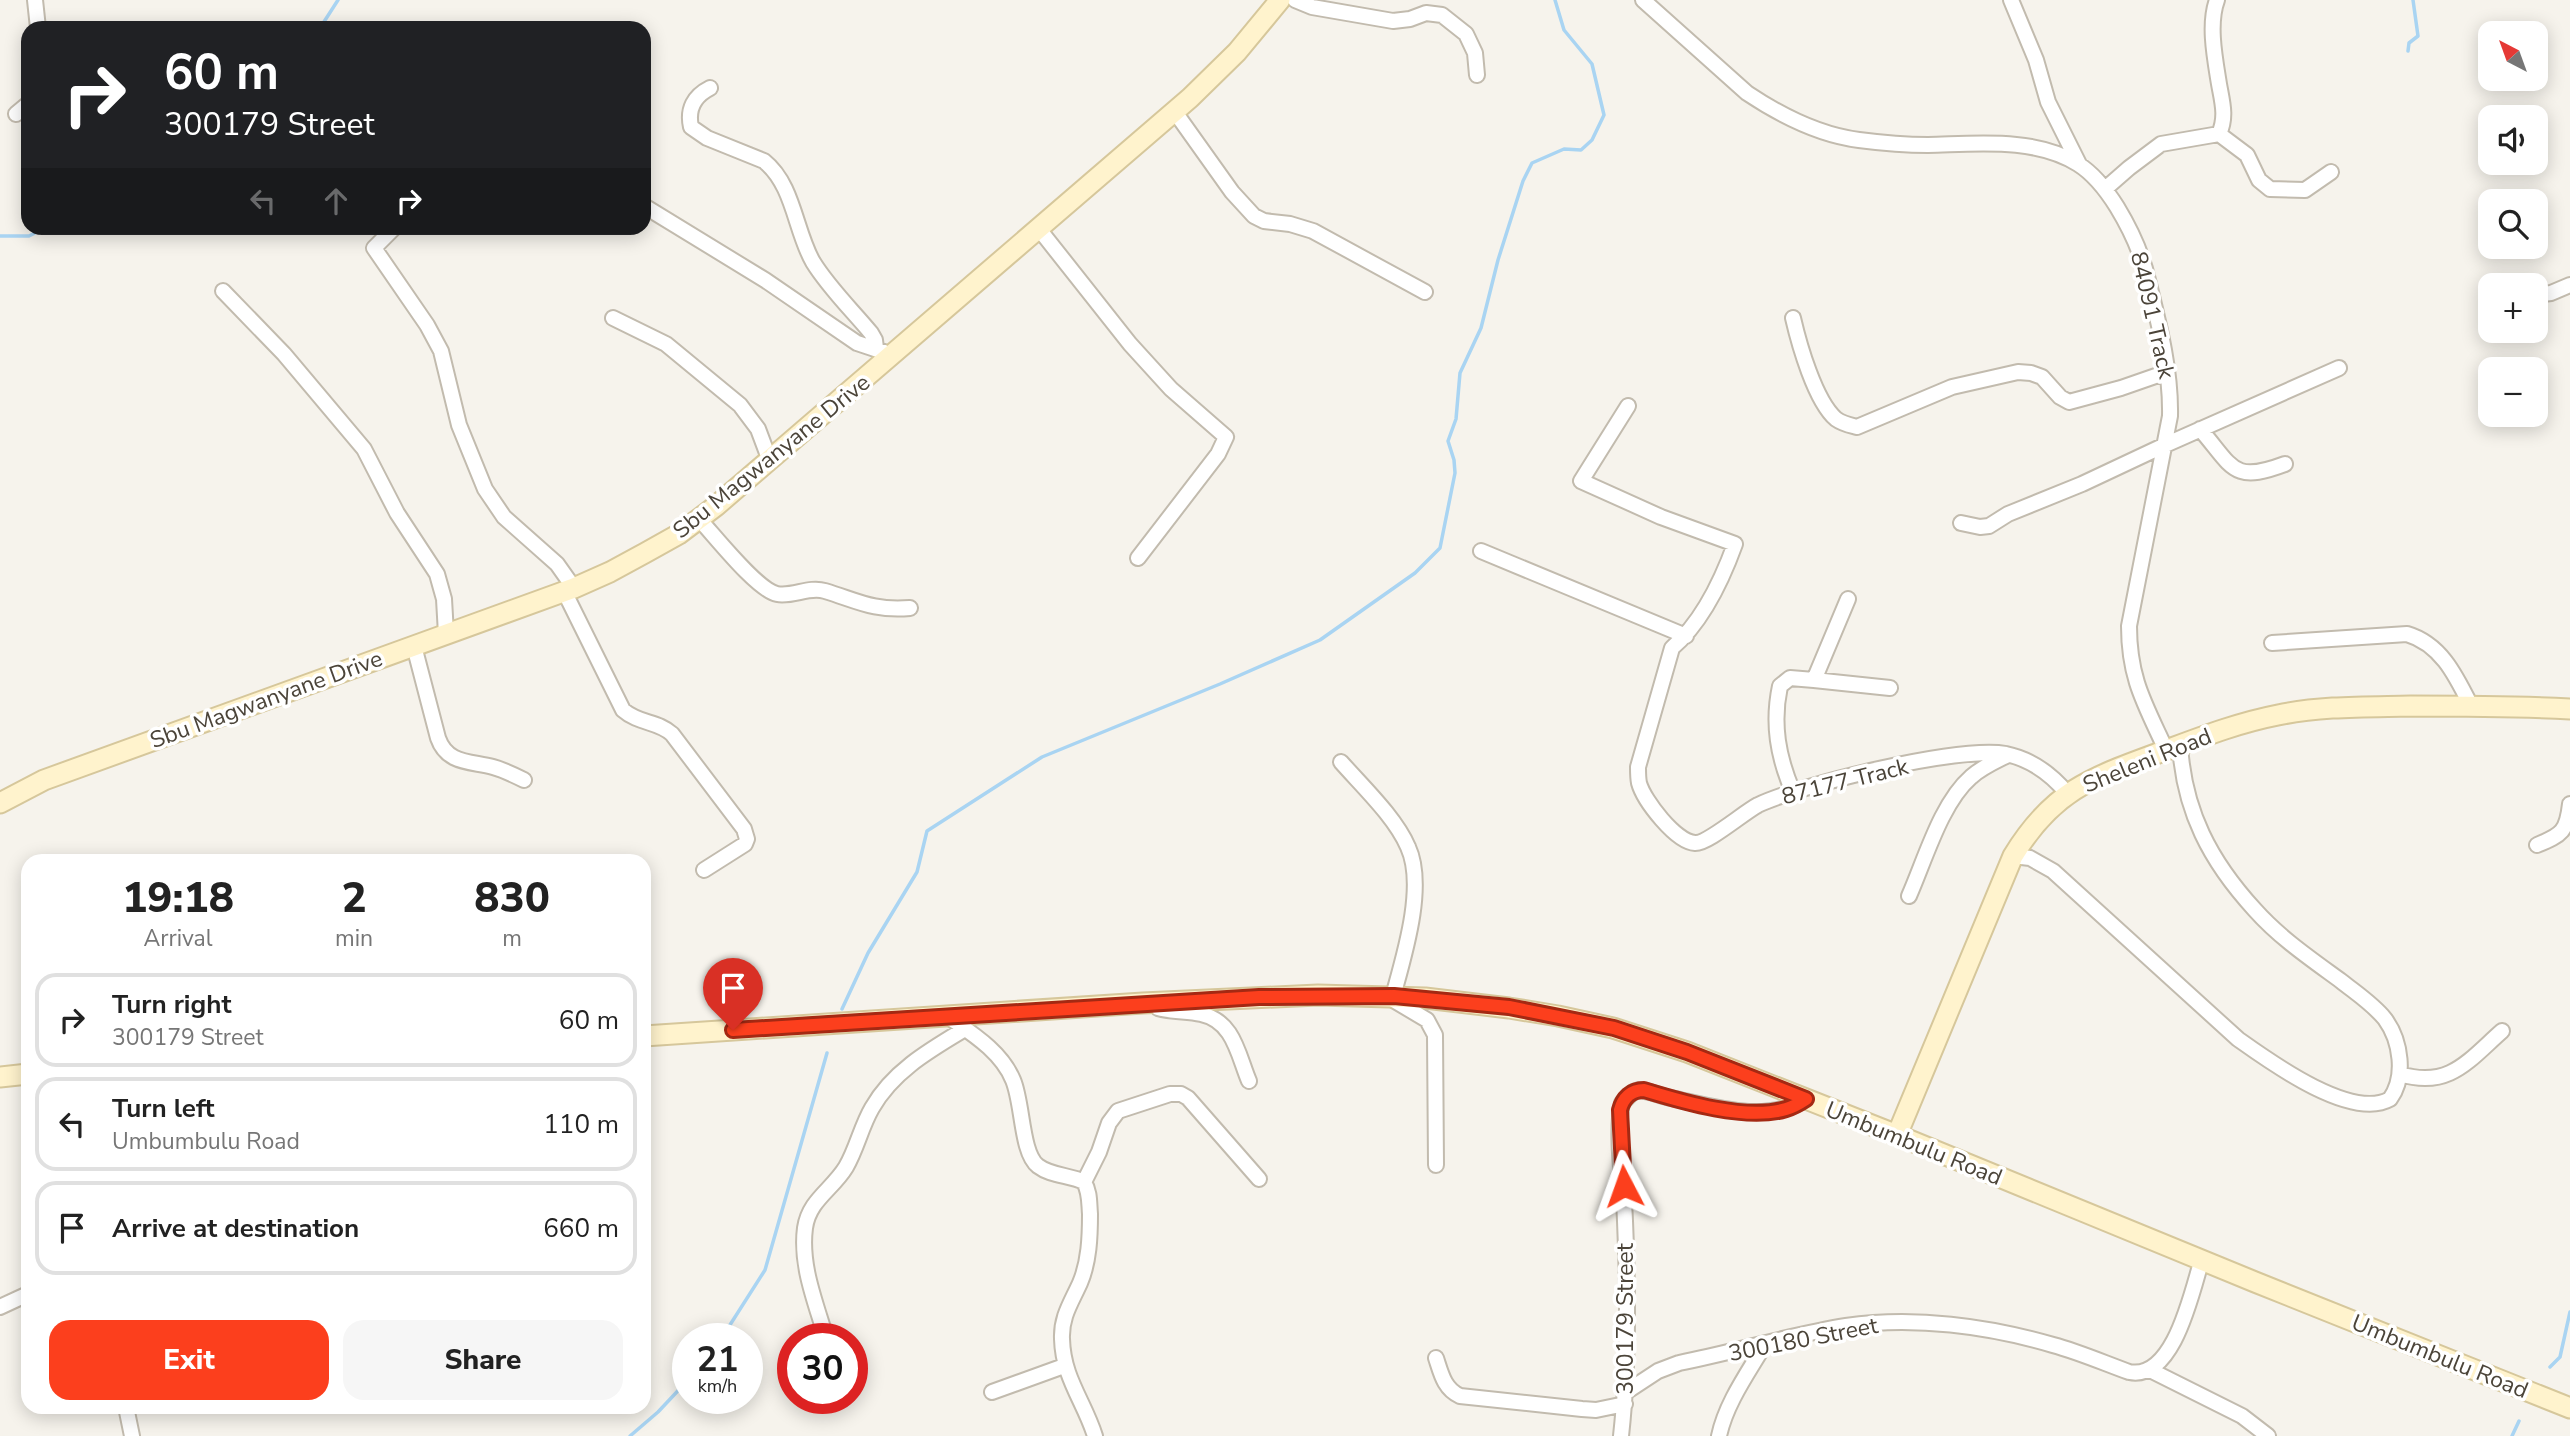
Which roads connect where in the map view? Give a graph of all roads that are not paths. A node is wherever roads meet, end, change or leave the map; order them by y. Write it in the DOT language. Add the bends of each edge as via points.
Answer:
graph roads {
  1 [pos="35,0"];
  2 [pos="1280,0"];
  3 [pos="1295,0"];
  4 [pos="1643,0"];
  5 [pos="2011,0"];
  6 [pos="2217,0"];
  7 [pos="37,21"];
  8 [pos="1477,75"];
  9 [pos="710,88"];
  10 [pos="21,110"];
  11 [pos="1175,112"];
  12 [pos="16,114"];
  13 [pos="2219,134"];
  14 [pos="2079,164"];
  15 [pos="2331,172"];
  16 [pos="2105,189"];
  17 [pos="651,210"];
  18 [pos="1039,229"];
  19 [pos="387,235"];
  20 [pos="2570,285"];
  21 [pos="223,291"];
  22 [pos="1425,292"];
  23 [pos="2548,293"];
  24 [pos="613,318"];
  25 [pos="1793,318"];
  26 [pos="882,353"];
  27 [pos="2339,368"];
  28 [pos="2167,372"];
  29 [pos="1629,406"];
  30 [pos="2200,429"];
  31 [pos="2165,444"];
  32 [pos="770,461"];
  33 [pos="2285,464"];
  34 [pos="699,519"];
  35 [pos="1961,523"];
  36 [pos="1480,551"];
  37 [pos="1138,558"];
  38 [pos="569,589"];
  39 [pos="1847,599"];
  40 [pos="910,608"];
  41 [pos="446,634"];
  42 [pos="1686,636"];
  43 [pos="2272,643"];
  44 [pos="414,646"];
  45 [pos="1814,680"];
  46 [pos="1890,688"];
  47 [pos="2471,706"];
  48 [pos="2570,709"];
  49 [pos="2173,747"];
  50 [pos="2015,757"];
  51 [pos="1342,762"];
  52 [pos="524,780"];
  53 [pos="1793,792"];
  54 [pos="2067,793"];
  55 [pos="0,803"];
  56 [pos="2570,804"];
  57 [pos="2537,845"];
  58 [pos="2013,856"];
  59 [pos="705,870"];
  60 [pos="1909,896"];
  61 [pos="1390,996"];
  62 [pos="1143,1003"];
  63 [pos="947,1016"];
  64 [pos="965,1029"];
  65 [pos="2502,1031"];
  66 [pos="651,1036"];
  67 [pos="2400,1074"];
  68 [pos="21,1075"];
  69 [pos="0,1077"];
  70 [pos="1249,1082"];
  71 [pos="1806,1099"];
  72 [pos="1897,1135"];
  73 [pos="1436,1165"];
  74 [pos="1259,1179"];
  75 [pos="1084,1182"];
  76 [pos="2202,1259"];
  77 [pos="21,1297"];
  78 [pos="0,1307"];
  79 [pos="823,1323"];
  80 [pos="1765,1344"];
  81 [pos="1436,1358"];
  82 [pos="1065,1366"];
  83 [pos="2150,1370"];
  84 [pos="992,1392"];
  85 [pos="1625,1398"];
  86 [pos="2570,1408"];
  87 [pos="127,1414"];
  88 [pos="132,1436"];
  89 [pos="1095,1436"];
  90 [pos="1621,1436"];
  91 [pos="1719,1436"];
  92 [pos="2269,1436"];
  1 -- 7 [label="street"];
  2 -- 11 [label="main road, Sbu Magwanyane Drive" via="1237,52"];
  3 -- 8 [label="street" via="1392,21 1426,13 1442,15 1466,34 1475,53"];
  4 -- 14 [label="street, 84091 Track" via="1747,93 1814,128 1907,145 1997,144 2039,149"];
  5 -- 14 [label="street" via="2048,102"];
  6 -- 13 [label="street" via="2213,24 2224,109"];
  9 -- 26 [label="street" via="692,104 691,127 770,165 788,197 811,260"];
  10 -- 12 [label="street"];
  11 -- 18 [label="main road, Sbu Magwanyane Drive"];
  11 -- 22 [label="street" via="1254,216 1313,231"];
  13 -- 15 [label="street" via="2247,155 2259,180 2270,189 2305,190"];
  13 -- 16 [label="street" via="2161,144"];
  14 -- 16 [label="street, 84091 Track"];
  16 -- 28 [label="street, 84091 Track" via="2132,233 2144,264"];
  17 -- 26 [label="street" via="857,343"];
  18 -- 26 [label="main road, Sbu Magwanyane Drive"];
  18 -- 37 [label="street" via="1130,344 1171,389 1226,437 1210,465"];
  19 -- 38 [label="street" via="374,248 441,351 459,425 478,476 504,517 557,564"];
  20 -- 23 [label="street"];
  21 -- 41 [label="street" via="284,354 364,449 397,513 437,574"];
  24 -- 32 [label="street" via="666,344 740,405 758,429"];
  25 -- 28 [label="street" via="1808,369 1829,411 1838,420 1857,426 1952,387 2018,372 2042,377 2068,402"];
  26 -- 32 [label="main road, Sbu Magwanyane Drive"];
  27 -- 30 [label="street"];
  28 -- 31 [label="street, 84091 Track" via="2170,415"];
  29 -- 42 [label="street" via="1581,481 1735,544"];
  30 -- 31 [label="street"];
  30 -- 33 [label="street" via="2240,472 2252,474"];
  31 -- 35 [label="street" via="1989,526"];
  31 -- 49 [label="street, 84091 Track" via="2131,613 2129,650 2135,682"];
  32 -- 34 [label="main road, Sbu Magwanyane Drive"];
  34 -- 38 [label="main road, Sbu Magwanyane Drive" via="610,572"];
  34 -- 40 [label="street" via="768,591 787,595 818,589 865,606"];
  36 -- 42 [label="street"];
  38 -- 41 [label="main road, Sbu Magwanyane Drive"];
  38 -- 59 [label="street" via="623,710 672,734 744,829 745,844"];
  39 -- 45 [label="street"];
  41 -- 44 [label="main road, Sbu Magwanyane Drive"];
  42 -- 53 [label="street, 87177 Track" via="1672,648 1638,767 1639,783 1648,801 1681,838 1692,843 1703,842 1749,810"];
  43 -- 47 [label="street" via="2417,637 2446,662"];
  44 -- 52 [label="street" via="444,750 457,760"];
  44 -- 55 [label="main road, Sbu Magwanyane Drive" via="44,780"];
  45 -- 46 [label="street"];
  45 -- 53 [label="street" via="1788,678 1779,691 1777,742"];
  47 -- 48 [label="main road, Sheleni Road"];
  47 -- 49 [label="main road, Sheleni Road" via="2317,708 2264,718"];
  49 -- 54 [label="main road, Sheleni Road" via="2097,776"];
  49 -- 67 [label="street, 84091 Track" via="2195,822 2210,849 2273,930 2380,1013 2393,1034"];
  50 -- 53 [label="street, 87177 Track" via="1987,753 1943,758"];
  50 -- 54 [label="street" via="2049,775"];
  50 -- 60 [label="street" via="1982,768 1962,786"];
  51 -- 61 [label="street" via="1410,850 1414,879 1408,945"];
  54 -- 58 [label="main road, Sheleni Road" via="2038,820"];
  56 -- 57 [label="street" via="2566,828"];
  58 -- 67 [label="street" via="2030,858 2053,871 2238,1039 2295,1077 2336,1097 2376,1103 2390,1099"];
  58 -- 72 [label="main road, Sheleni Road"];
  61 -- 62 [label="main road, Umbumbulu Road"];
  61 -- 71 [label="main road, Umbumbulu Road" via="1509,1007 1614,1028"];
  61 -- 73 [label="street" via="1427,1020 1435,1035"];
  62 -- 63 [label="main road, Umbumbulu Road"];
  62 -- 70 [label="street" via="1218,1020 1231,1034"];
  63 -- 64 [label="street"];
  63 -- 66 [label="main road, Umbumbulu Road"];
  64 -- 75 [label="street" via="1009,1072 1021,1105 1031,1159 1047,1171"];
  64 -- 79 [label="street" via="926,1052 882,1093 846,1167 811,1208 805,1261"];
  65 -- 67 [label="street" via="2449,1075 2428,1080"];
  68 -- 69 [label="main road"];
  71 -- 72 [label="main road, Umbumbulu Road"];
  71 -- 85 [label="street, 300179 Street" via="1787,1109 1752,1112 1639,1090 1622,1103"];
  72 -- 76 [label="main road, Umbumbulu Road"];
  74 -- 75 [label="street" via="1188,1098 1176,1093 1118,1111"];
  75 -- 82 [label="street" via="1089,1195 1089,1245 1080,1282 1064,1315"];
  76 -- 83 [label="street" via="2180,1328 2166,1354"];
  76 -- 86 [label="main road, Umbumbulu Road"];
  77 -- 78 [label="street"];
  80 -- 83 [label="street, 300180 Street" via="1847,1326 1913,1322 2018,1336 2129,1372"];
  80 -- 85 [label="street, 300180 Street" via="1658,1371"];
  80 -- 91 [label="street"];
  81 -- 85 [label="street" via="1446,1383 1461,1396 1596,1410"];
  82 -- 84 [label="street"];
  82 -- 89 [label="street"];
  83 -- 92 [label="street" via="2242,1416"];
  85 -- 90 [label="street, 300179 Street"];
  87 -- 88 [label="street"];
}
